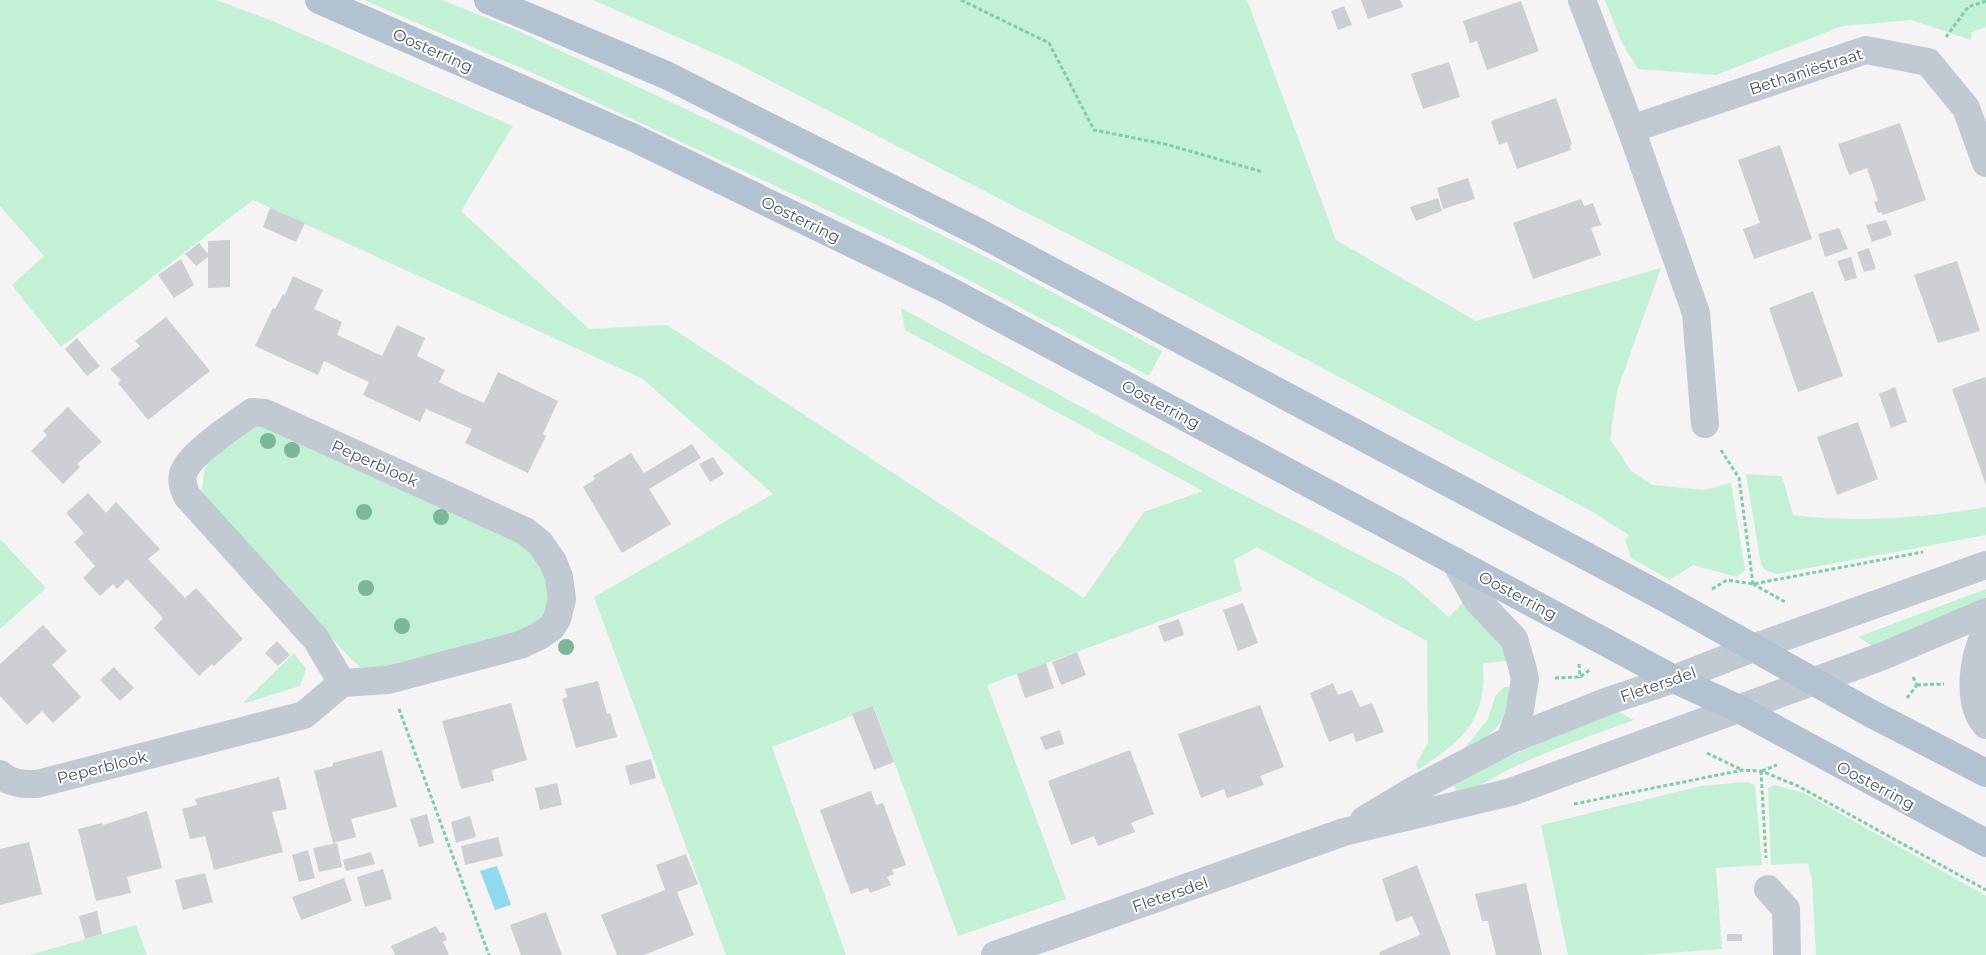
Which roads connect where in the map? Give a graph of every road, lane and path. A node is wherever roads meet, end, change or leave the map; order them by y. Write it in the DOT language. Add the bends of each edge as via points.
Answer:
graph roads {
  1 [pos="319,0"];
  2 [pos="488,0"];
  3 [pos="961,0"];
  4 [pos="1582,0"];
  5 [pos="1986,1"];
  6 [pos="1928,62"];
  7 [pos="1631,129"];
  8 [pos="1986,163"];
  9 [pos="1263,172"];
  10 [pos="1705,424"];
  11 [pos="1739,478"];
  12 [pos="1930,552"];
  13 [pos="1455,561"];
  14 [pos="1986,565"];
  15 [pos="1727,580"];
  16 [pos="1753,584"];
  17 [pos="1790,604"];
  18 [pos="1986,612"];
  19 [pos="1986,632"];
  20 [pos="1753,648"];
  21 [pos="1674,679"];
  22 [pos="1812,681"];
  23 [pos="342,684"];
  24 [pos="1952,684"];
  25 [pos="1904,699"];
  26 [pos="397,706"];
  27 [pos="1739,710"];
  28 [pos="1986,726"];
  29 [pos="1510,740"];
  30 [pos="1699,749"];
  31 [pos="1761,771"];
  32 [pos="1986,773"];
  33 [pos="0,774"];
  34 [pos="1344,832"];
  35 [pos="1986,844"];
  36 [pos="1768,889"];
  37 [pos="1986,890"];
  38 [pos="489,955"];
  39 [pos="996,955"];
  40 [pos="1787,955"];
  1 -- 13 [label="main road, Oosterring" via="632,137 948,290"];
  2 -- 20 [label="main road" via="666,75 980,232"];
  3 -- 9 [label="path" via="1049,43 1094,130 1165,144"];
  4 -- 7 [label="street"];
  5 -- 6 [label="path" via="1968,7"];
  6 -- 7 [label="street, Bethaniëstraat" via="1866,50"];
  6 -- 8 [label="street" via="1966,108"];
  7 -- 10 [label="street" via="1696,313"];
  11 -- 16 [label="path"];
  12 -- 16 [label="path"];
  13 -- 21 [label="main road, Oosterring"];
  13 -- 29 [label="street" via="1477,600 1514,639 1524,679 1519,715"];
  14 -- 20 [label="street, Fletersdel"];
  15 -- 16 [label="path"];
  16 -- 17 [label="path"];
  18 -- 22 [label="street, Fletersdel" via="1883,656"];
  19 -- 28 [label="street" via="1976,666 1974,699"];
  20 -- 21 [label="street, Fletersdel"];
  20 -- 22 [label="main road"];
  21 -- 27 [label="main road, Oosterring"];
  21 -- 29 [label="street, Fletersdel"];
  22 -- 27 [label="street, Fletersdel"];
  22 -- 32 [label="main road"];
  23 -- 23 [label="street, Peperblook" via="388,680 520,645 539,636 557,619 562,599 559,578 540,543 524,531 265,413 252,412 194,458 184,472 182,482 187,496 316,639"];
  23 -- 33 [label="street, Peperblook" via="304,715 37,784 8,781"];
  24 -- 25 [label="path" via="1917,685"];
  26 -- 38 [label="path"];
  27 -- 34 [label="street, Fletersdel" via="1511,792"];
  27 -- 35 [label="main road, Oosterring"];
  29 -- 34 [label="street, Fletersdel" via="1414,790"];
  30 -- 31 [label="path" via="1742,770"];
  31 -- 36 [label="path"];
  31 -- 37 [label="path" via="1821,798"];
  34 -- 39 [label="street, Fletersdel"];
  36 -- 40 [label="street" via="1786,909"];
}
